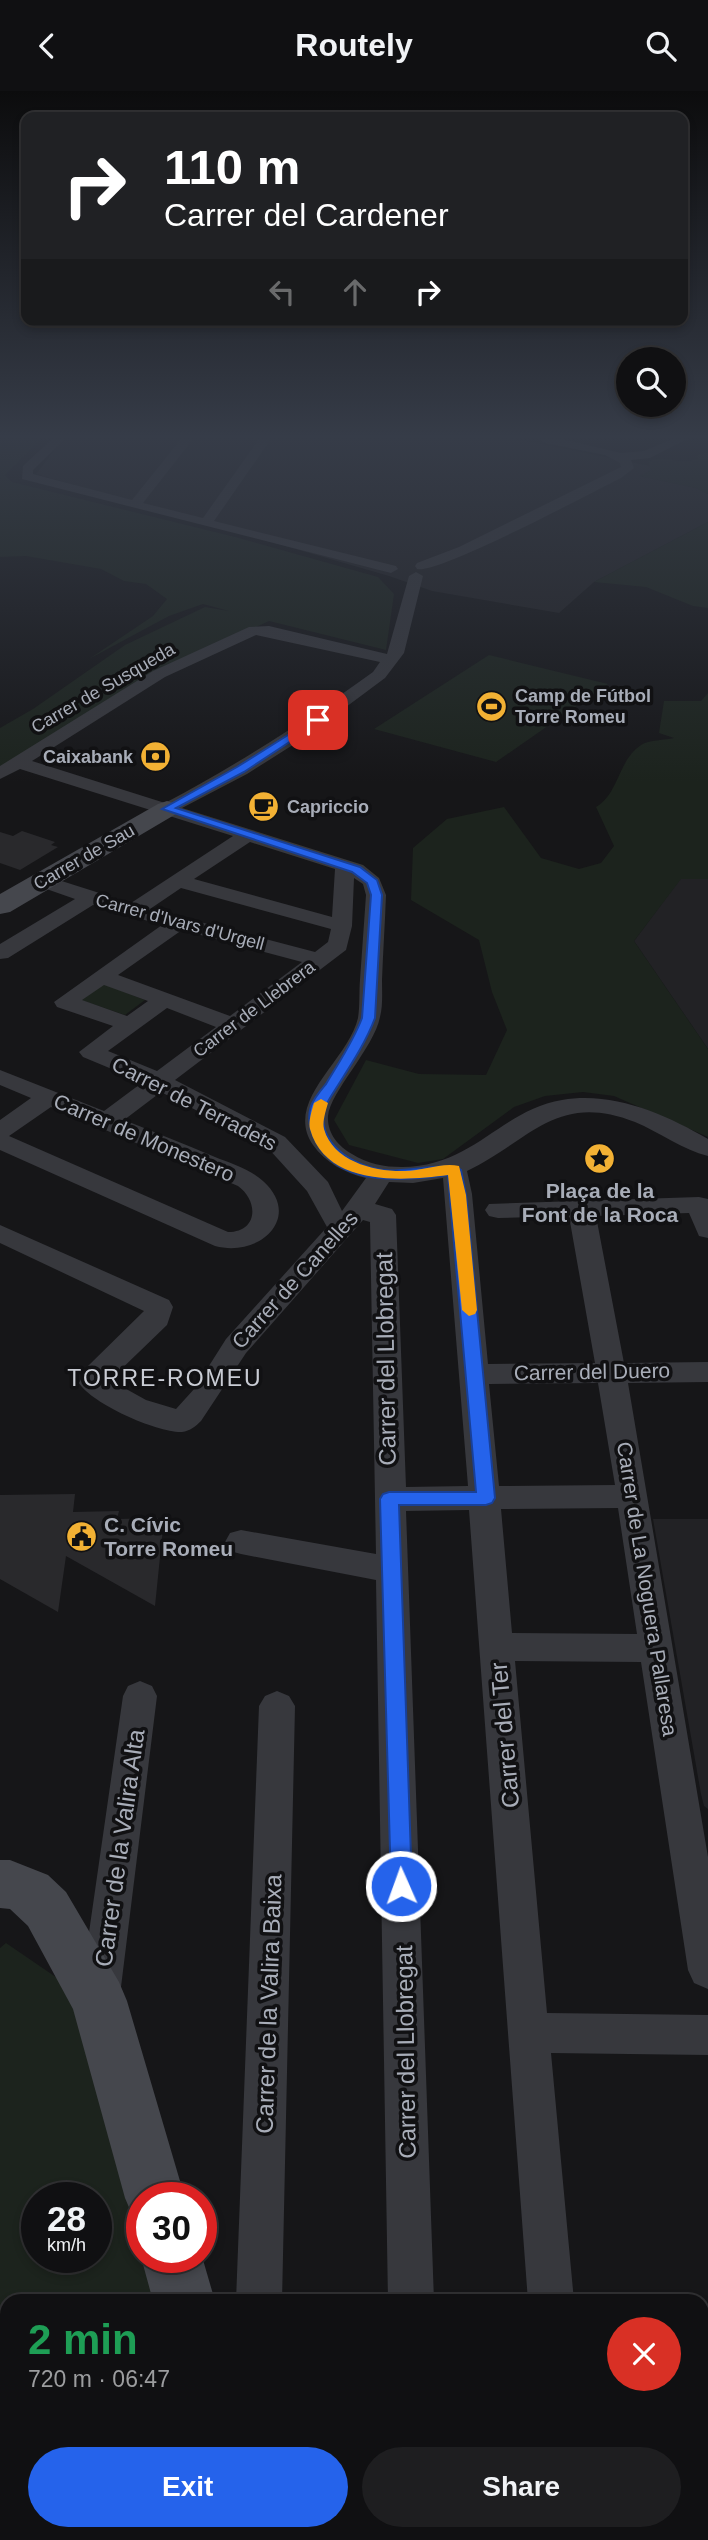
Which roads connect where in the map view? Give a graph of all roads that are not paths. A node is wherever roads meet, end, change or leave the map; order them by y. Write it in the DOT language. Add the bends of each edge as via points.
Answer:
graph roads {
  1 [pos="322,553"];
  2 [pos="458,553"];
  3 [pos="393,572"];
  4 [pos="416,577"];
  5 [pos="392,659"];
  6 [pos="16,762"];
  7 [pos="0,774"];
  8 [pos="167,809"];
  9 [pos="248,835"];
  10 [pos="345,866"];
  11 [pos="41,881"];
  12 [pos="177,881"];
  13 [pos="90,898"];
  14 [pos="0,906"];
  15 [pos="133,911"];
  16 [pos="176,925"];
  17 [pos="342,926"];
  18 [pos="0,953"];
  19 [pos="320,960"];
  20 [pos="299,974"];
  21 [pos="102,976"];
  22 [pos="165,999"];
  23 [pos="129,1024"];
  24 [pos="232,1025"];
  25 [pos="0,1077"];
  26 [pos="157,1081"];
  27 [pos="49,1097"];
  28 [pos="107,1121"];
  29 [pos="0,1131"];
  30 [pos="0,1141"];
  31 [pos="708,1149"];
  32 [pos="454,1170"];
  33 [pos="387,1175"];
  34 [pos="582,1208"];
  35 [pos="372,1210"];
  36 [pos="498,1210"];
  37 [pos="705,1211"];
  38 [pos="342,1228"];
  39 [pos="0,1233"];
  40 [pos="613,1371"];
  41 [pos="708,1371"];
  42 [pos="475,1374"];
  43 [pos="632,1496"];
  44 [pos="486,1498"];
  45 [pos="389,1499"];
  46 [pos="241,1542"];
  47 [pos="392,1570"];
  48 [pos="498,1647"];
  49 [pos="656,1648"];
  50 [pos="140,1696"];
  51 [pos="277,1706"];
  52 [pos="696,1835"];
  53 [pos="0,1884"];
  54 [pos="708,1969"];
  55 [pos="99,2001"];
  56 [pos="529,2033"];
  57 [pos="708,2035"];
  58 [pos="150,2182"];
  59 [pos="176,2273"];
  60 [pos="182,2294"];
  61 [pos="259,2294"];
  62 [pos="411,2294"];
  63 [pos="550,2294"];
  1 -- 3 [label="street"];
  2 -- 4 [label="street"];
  3 -- 4 [label="street"];
  3 -- 4 [label="street" via="399,564"];
  4 -- 5 [label="street"];
  5 -- 6 [label="street, Carrer de Susqueda" via="254,630 159,674"];
  5 -- 8 [label="street" via="379,675 301,732"];
  6 -- 7 [label="street, Carrer de Susqueda"];
  6 -- 8 [label="street"];
  8 -- 9 [label="street"];
  8 -- 11 [label="street, Carrer de Sau"];
  9 -- 10 [label="street"];
  9 -- 12 [label="street"];
  10 -- 17 [label="street, Carrer de Llebrera"];
  10 -- 33 [label="street" via="366,875 376,888 369,1018 318,1106 316,1127 338,1158"];
  11 -- 13 [label="street, Carrer d'Ivars d'Urgell"];
  11 -- 14 [label="street, Carrer de Sau"];
  12 -- 15 [label="street"];
  12 -- 17 [label="street"];
  13 -- 15 [label="street, Carrer d'Ivars d'Urgell"];
  13 -- 18 [label="street"];
  15 -- 16 [label="street, Carrer d'Ivars d'Urgell"];
  16 -- 19 [label="street, Carrer d'Ivars d'Urgell"];
  16 -- 20 [label="street, Carrer d'Ivars d'Urgell"];
  16 -- 21 [label="street"];
  17 -- 19 [label="street, Carrer de Llebrera" via="338,945"];
  19 -- 20 [label="street, Carrer de Llebrera"];
  20 -- 24 [label="street, Carrer de Llebrera"];
  21 -- 22 [label="street"];
  21 -- 23 [label="street" via="65,1002"];
  22 -- 23 [label="street"];
  22 -- 24 [label="street"];
  23 -- 26 [label="street, Carrer de Terradets" via="91,1052"];
  24 -- 26 [label="street, Carrer de Llebrera"];
  25 -- 27 [label="street, Carrer de Monestero"];
  26 -- 28 [label="street, Carrer de Llebrera"];
  26 -- 38 [label="street, Carrer de Terradets" via="276,1142 319,1188"];
  27 -- 28 [label="street, Carrer de Monestero"];
  27 -- 29 [label="street"];
  28 -- 30 [label="street, Carrer de Monestero" via="256,1187 266,1206 255,1234 224,1241"];
  31 -- 32 [label="street" via="626,1111 561,1107 541,1114"];
  32 -- 33 [label="street"];
  32 -- 42 [label="street, Carrer del Ter"];
  33 -- 35 [label="street"];
  34 -- 36 [label="street"];
  34 -- 37 [label="street"];
  34 -- 40 [label="street, Carrer de La Noguera Pallaresa"];
  35 -- 38 [label="street, Carrer de Canelles"];
  35 -- 45 [label="street, Carrer del Llobregat"];
  38 -- 39 [label="street, Carrer de Canelles" via="236,1346 197,1411 182,1421 160,1417 94,1383 98,1373 157,1318 159,1307"];
  40 -- 41 [label="street, Carrer del Duero"];
  40 -- 42 [label="street, Carrer del Duero"];
  40 -- 43 [label="street, Carrer de La Noguera Pallaresa"];
  42 -- 44 [label="street, Carrer del Ter"];
  43 -- 44 [label="street"];
  43 -- 49 [label="street, Carrer de La Noguera Pallaresa"];
  44 -- 45 [label="street"];
  44 -- 48 [label="street, Carrer del Ter"];
  45 -- 47 [label="street, Carrer del Llobregat"];
  46 -- 47 [label="street"];
  47 -- 62 [label="street, Carrer del Llobregat"];
  48 -- 49 [label="street"];
  48 -- 56 [label="street, Carrer del Ter"];
  49 -- 52 [label="street, Carrer de La Noguera Pallaresa"];
  50 -- 55 [label="street, Carrer de la Valira Alta"];
  51 -- 61 [label="street, Carrer de la Valira Baixa"];
  52 -- 54 [label="street, Carrer de La Noguera Pallaresa"];
  53 -- 55 [label="street" via="29,1892 47,1909"];
  55 -- 58 [label="street"];
  56 -- 57 [label="street"];
  56 -- 63 [label="street, Carrer del Ter"];
  59 -- 60 [label="street"];
}
